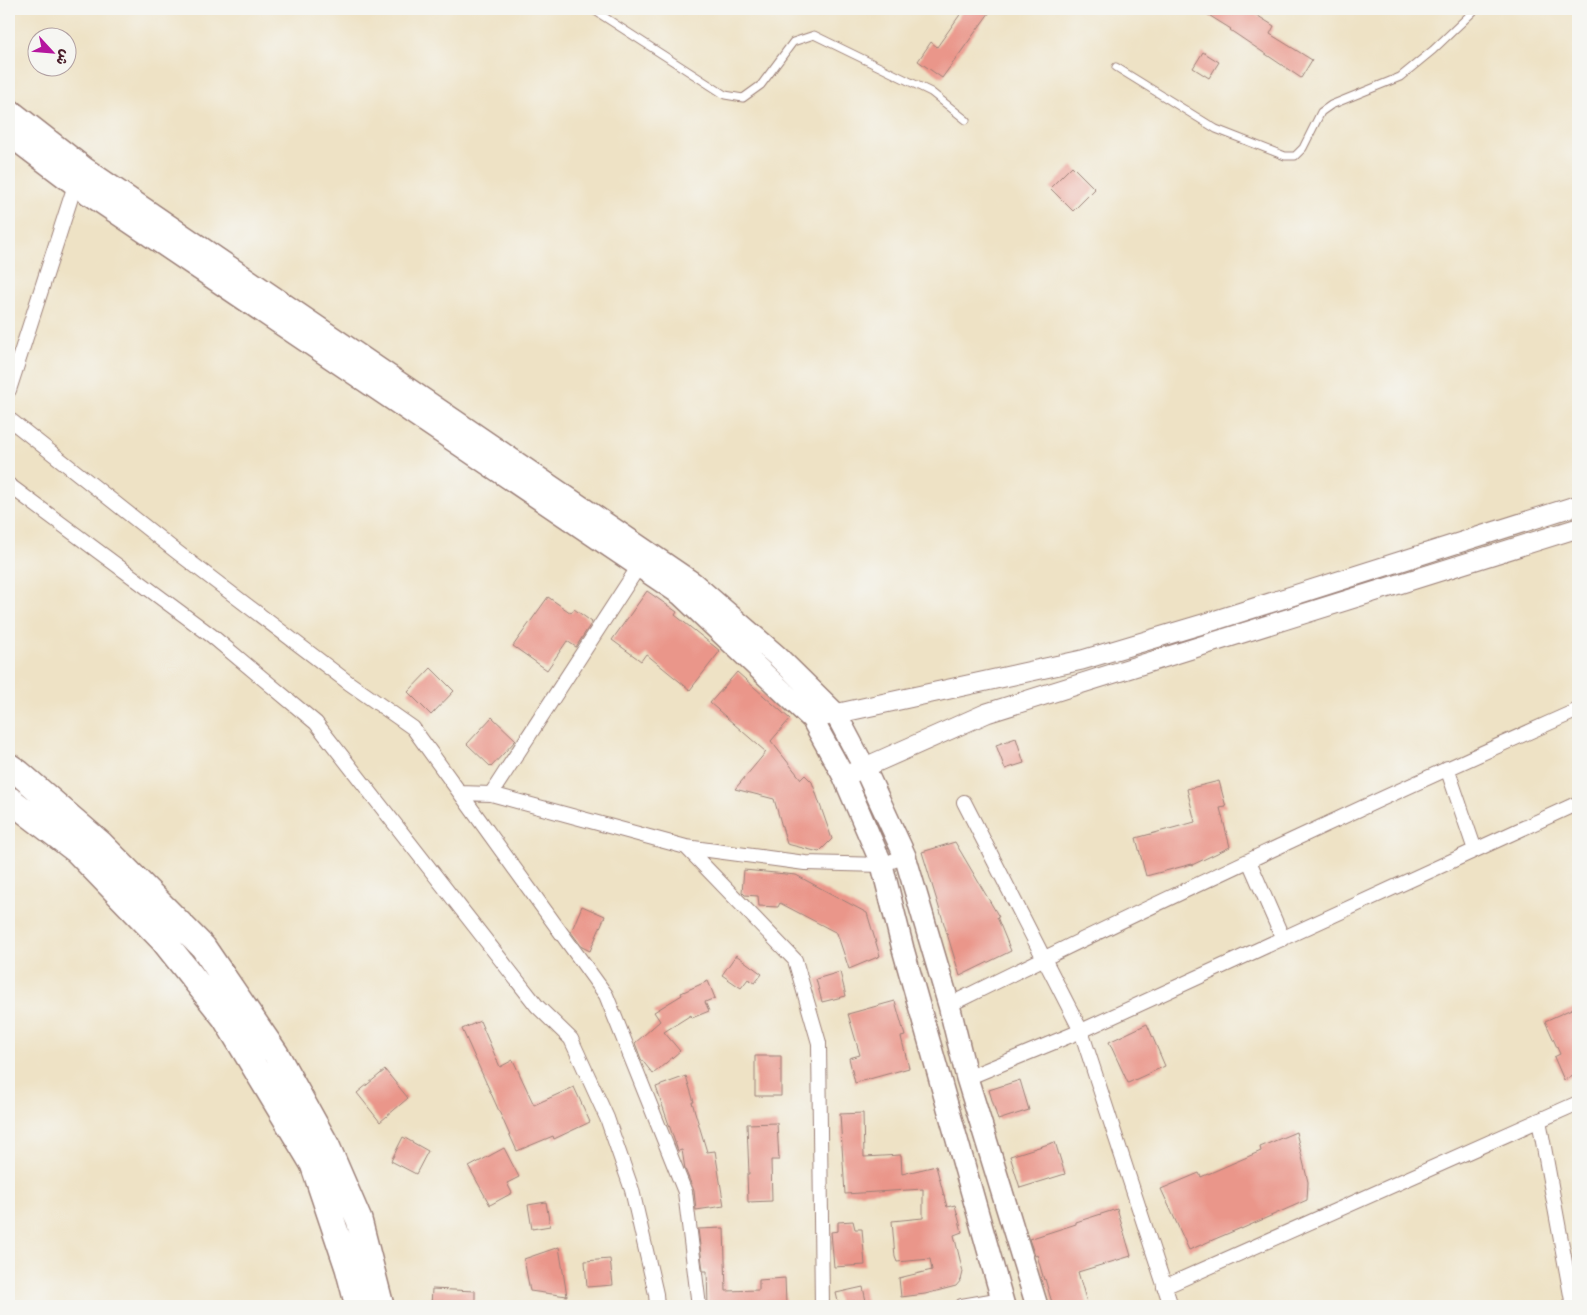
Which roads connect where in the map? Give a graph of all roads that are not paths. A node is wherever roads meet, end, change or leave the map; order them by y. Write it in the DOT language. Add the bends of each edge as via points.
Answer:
graph roads {
  1 [pos="592,9"];
  2 [pos="1476,9"];
  3 [pos="1116,67"];
  4 [pos="9,109"];
  5 [pos="966,120"];
  6 [pos="9,135"];
  7 [pos="81,177"];
  8 [pos="9,390"];
  9 [pos="9,418"];
  10 [pos="9,484"];
  11 [pos="1578,505"];
  12 [pos="1578,528"];
  13 [pos="639,566"];
  14 [pos="1578,710"];
  15 [pos="836,714"];
  16 [pos="812,719"];
  17 [pos="9,766"];
  18 [pos="864,767"];
  19 [pos="1447,768"];
  20 [pos="844,777"];
  21 [pos="460,793"];
  22 [pos="491,794"];
  23 [pos="9,799"];
  24 [pos="964,802"];
  25 [pos="1578,803"];
  26 [pos="686,847"];
  27 [pos="1475,850"];
  28 [pos="905,856"];
  29 [pos="1249,861"];
  30 [pos="882,865"];
  31 [pos="1283,939"];
  32 [pos="1044,958"];
  33 [pos="949,1005"];
  34 [pos="1081,1031"];
  35 [pos="967,1078"];
  36 [pos="1578,1103"];
  37 [pos="1539,1120"];
  38 [pos="1164,1287"];
  39 [pos="1003,1303"];
  40 [pos="358,1306"];
  41 [pos="381,1306"];
  42 [pos="657,1306"];
  43 [pos="699,1306"];
  44 [pos="822,1306"];
  45 [pos="962,1306"];
  46 [pos="1037,1306"];
  47 [pos="1171,1306"];
  48 [pos="1573,1306"];
  1 -- 5 [label="lane" via="725,95 743,98 761,85 793,42 814,35 931,92"];
  2 -- 3 [label="lane" via="1400,78 1321,112 1303,148 1295,156 1285,156 1216,129"];
  4 -- 7 [label="main road"];
  6 -- 7 [label="main road"];
  7 -- 8 [label="street"];
  7 -- 13 [label="main road"];
  7 -- 15 [label="main road" via="693,583 777,656"];
  9 -- 21 [label="street" via="216,582 413,728"];
  10 -- 42 [label="street" via="212,636 316,723 538,1006 571,1039 607,1118 632,1190"];
  11 -- 15 [label="street" via="1082,660"];
  12 -- 18 [label="street" via="987,713"];
  13 -- 16 [label="main road" via="680,594"];
  13 -- 22 [label="street"];
  14 -- 19 [label="street"];
  15 -- 16 [label="street"];
  15 -- 18 [label="main road"];
  16 -- 20 [label="main road"];
  17 -- 41 [label="highway" via="102,844 202,946 237,996 276,1054 327,1146 359,1220"];
  18 -- 20 [label="street"];
  18 -- 28 [label="main road"];
  19 -- 27 [label="street"];
  19 -- 29 [label="street"];
  20 -- 30 [label="main road"];
  21 -- 22 [label="street"];
  21 -- 43 [label="street" via="606,995 685,1192"];
  22 -- 26 [label="street"];
  23 -- 40 [label="highway" via="77,851 163,940 225,1018 313,1164"];
  24 -- 32 [label="street"];
  25 -- 27 [label="street"];
  26 -- 30 [label="street" via="805,863"];
  26 -- 44 [label="street" via="795,960 819,1043"];
  27 -- 31 [label="street"];
  28 -- 30 [label="street"];
  28 -- 33 [label="main road"];
  29 -- 31 [label="street"];
  29 -- 32 [label="street"];
  30 -- 39 [label="main road"];
  31 -- 34 [label="street"];
  32 -- 33 [label="street"];
  32 -- 34 [label="street"];
  33 -- 35 [label="main road"];
  34 -- 35 [label="street"];
  34 -- 38 [label="street"];
  35 -- 46 [label="main road"];
  36 -- 37 [label="street"];
  37 -- 38 [label="street"];
  37 -- 48 [label="street"];
  38 -- 47 [label="street"];
  39 -- 45 [label="street"];
}
